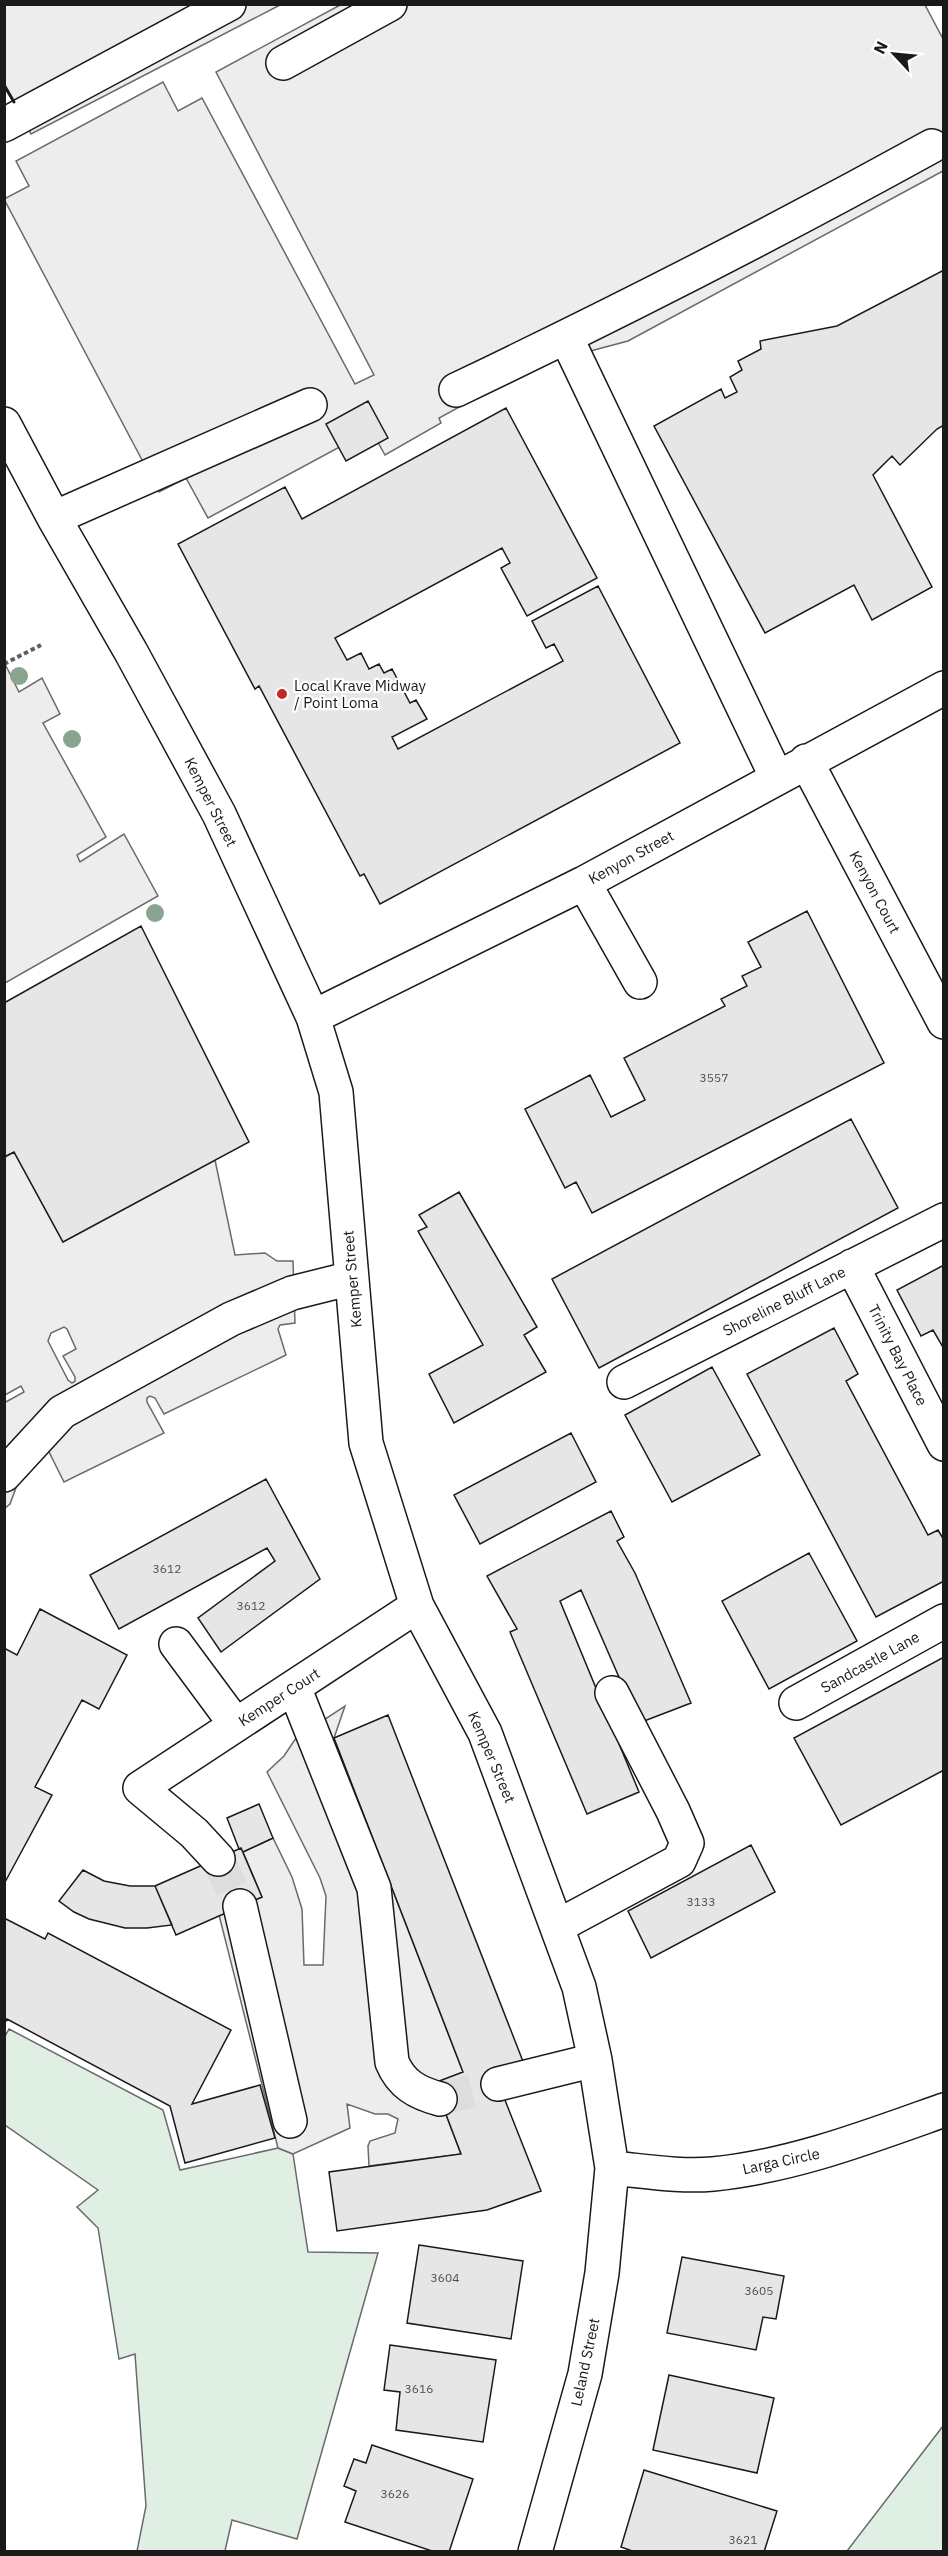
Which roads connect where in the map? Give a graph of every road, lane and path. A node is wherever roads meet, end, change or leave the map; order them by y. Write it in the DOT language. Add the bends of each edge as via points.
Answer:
graph roads {
  1 [pos="229,4"];
  2 [pos="390,4"];
  3 [pos="283,63"];
  4 [pos="4,125"];
  5 [pos="932,146"];
  6 [pos="566,337"];
  7 [pos="456,390"];
  8 [pos="310,405"];
  9 [pos="4,424"];
  10 [pos="54,518"];
  11 [pos="41,645"];
  12 [pos="4,664"];
  13 [pos="944,688"];
  14 [pos="806,761"];
  15 [pos="777,778"];
  16 [pos="584,883"];
  17 [pos="640,982"];
  18 [pos="313,1017"];
  19 [pos="944,1022"];
  20 [pos="944,1220"];
  21 [pos="852,1266"];
  22 [pos="352,1278"];
  23 [pos="624,1382"];
  24 [pos="944,1444"];
  25 [pos="4,1475"];
  26 [pos="417,1606"];
  27 [pos="944,1621"];
  28 [pos="176,1644"];
  29 [pos="294,1687"];
  30 [pos="612,1693"];
  31 [pos="796,1703"];
  32 [pos="236,1725"];
  33 [pos="218,1859"];
  34 [pos="240,1906"];
  35 [pos="558,1926"];
  36 [pos="595,2060"];
  37 [pos="498,2085"];
  38 [pos="440,2099"];
  39 [pos="944,2110"];
  40 [pos="290,2121"];
  41 [pos="612,2169"];
  42 [pos="535,2552"];
  1 -- 4 [label="street"];
  2 -- 3 [label="street"];
  5 -- 6 [label="street" via="816,210"];
  6 -- 7 [label="street"];
  6 -- 15 [label="street"];
  8 -- 10 [label="street"];
  9 -- 10 [label="street, Kemper Street"];
  10 -- 18 [label="street, Kemper Street" via="219,814"];
  11 -- 12 [label="path"];
  13 -- 14 [label="street, Kenyon Street"];
  14 -- 15 [label="street, Kenyon Street"];
  14 -- 19 [label="street, Kenyon Court"];
  15 -- 16 [label="street, Kenyon Street"];
  16 -- 17 [label="street"];
  16 -- 18 [label="street, Kenyon Street"];
  18 -- 22 [label="street, Kemper Street" via="336,1092"];
  20 -- 21 [label="street, Shoreline Bluff Lane"];
  21 -- 23 [label="street, Shoreline Bluff Lane"];
  21 -- 24 [label="street, Trinity Bay Place"];
  22 -- 25 [label="street" via="292,1293 231,1319 62,1412"];
  22 -- 26 [label="street, Kemper Street" via="366,1443"];
  26 -- 29 [label="street, Kemper Court"];
  26 -- 35 [label="street, Kemper Street" via="485,1733"];
  27 -- 31 [label="street, Sandcastle Lane"];
  28 -- 32 [label="street"];
  29 -- 32 [label="street, Kemper Court"];
  29 -- 38 [label="street" via="374,1888 392,2062 398,2078 411,2088"];
  30 -- 35 [label="street" via="687,1843 680,1861"];
  32 -- 33 [label="street, Kemper Court" via="140,1788 194,1833"];
  34 -- 40 [label="street"];
  35 -- 36 [label="street, Kemper Street" via="579,1986"];
  36 -- 37 [label="street"];
  36 -- 41 [label="street, Kemper Street"];
  39 -- 41 [label="street, Larga Circle" via="841,2147 741,2170 679,2174"];
  41 -- 42 [label="street, Leland Street" via="602,2273 585,2374"];
}
